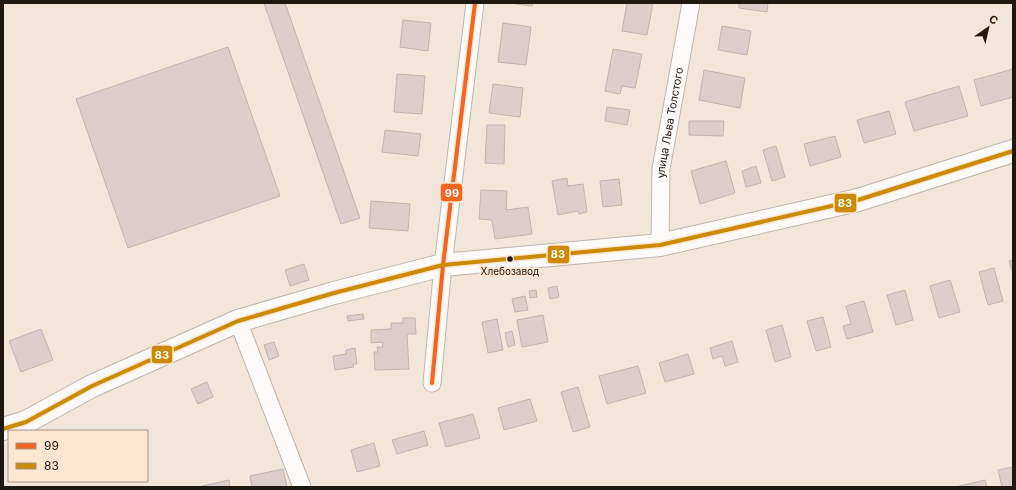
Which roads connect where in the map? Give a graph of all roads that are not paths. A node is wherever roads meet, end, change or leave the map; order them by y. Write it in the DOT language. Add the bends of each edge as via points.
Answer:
graph roads {
  1 [pos="475,3"];
  2 [pos="691,3"];
  3 [pos="1013,151"];
  4 [pos="660,245"];
  5 [pos="443,265"];
  6 [pos="238,321"];
  7 [pos="432,384"];
  8 [pos="3,430"];
  9 [pos="302,487"];
  1 -- 5 [label="street"];
  2 -- 4 [label="street, улица Льва Толстого" via="662,169"];
  3 -- 4 [label="street" via="858,200"];
  4 -- 5 [label="street"];
  5 -- 6 [label="street"];
  5 -- 7 [label="street"];
  6 -- 8 [label="street" via="92,386 26,422"];
  6 -- 9 [label="street"];
}
